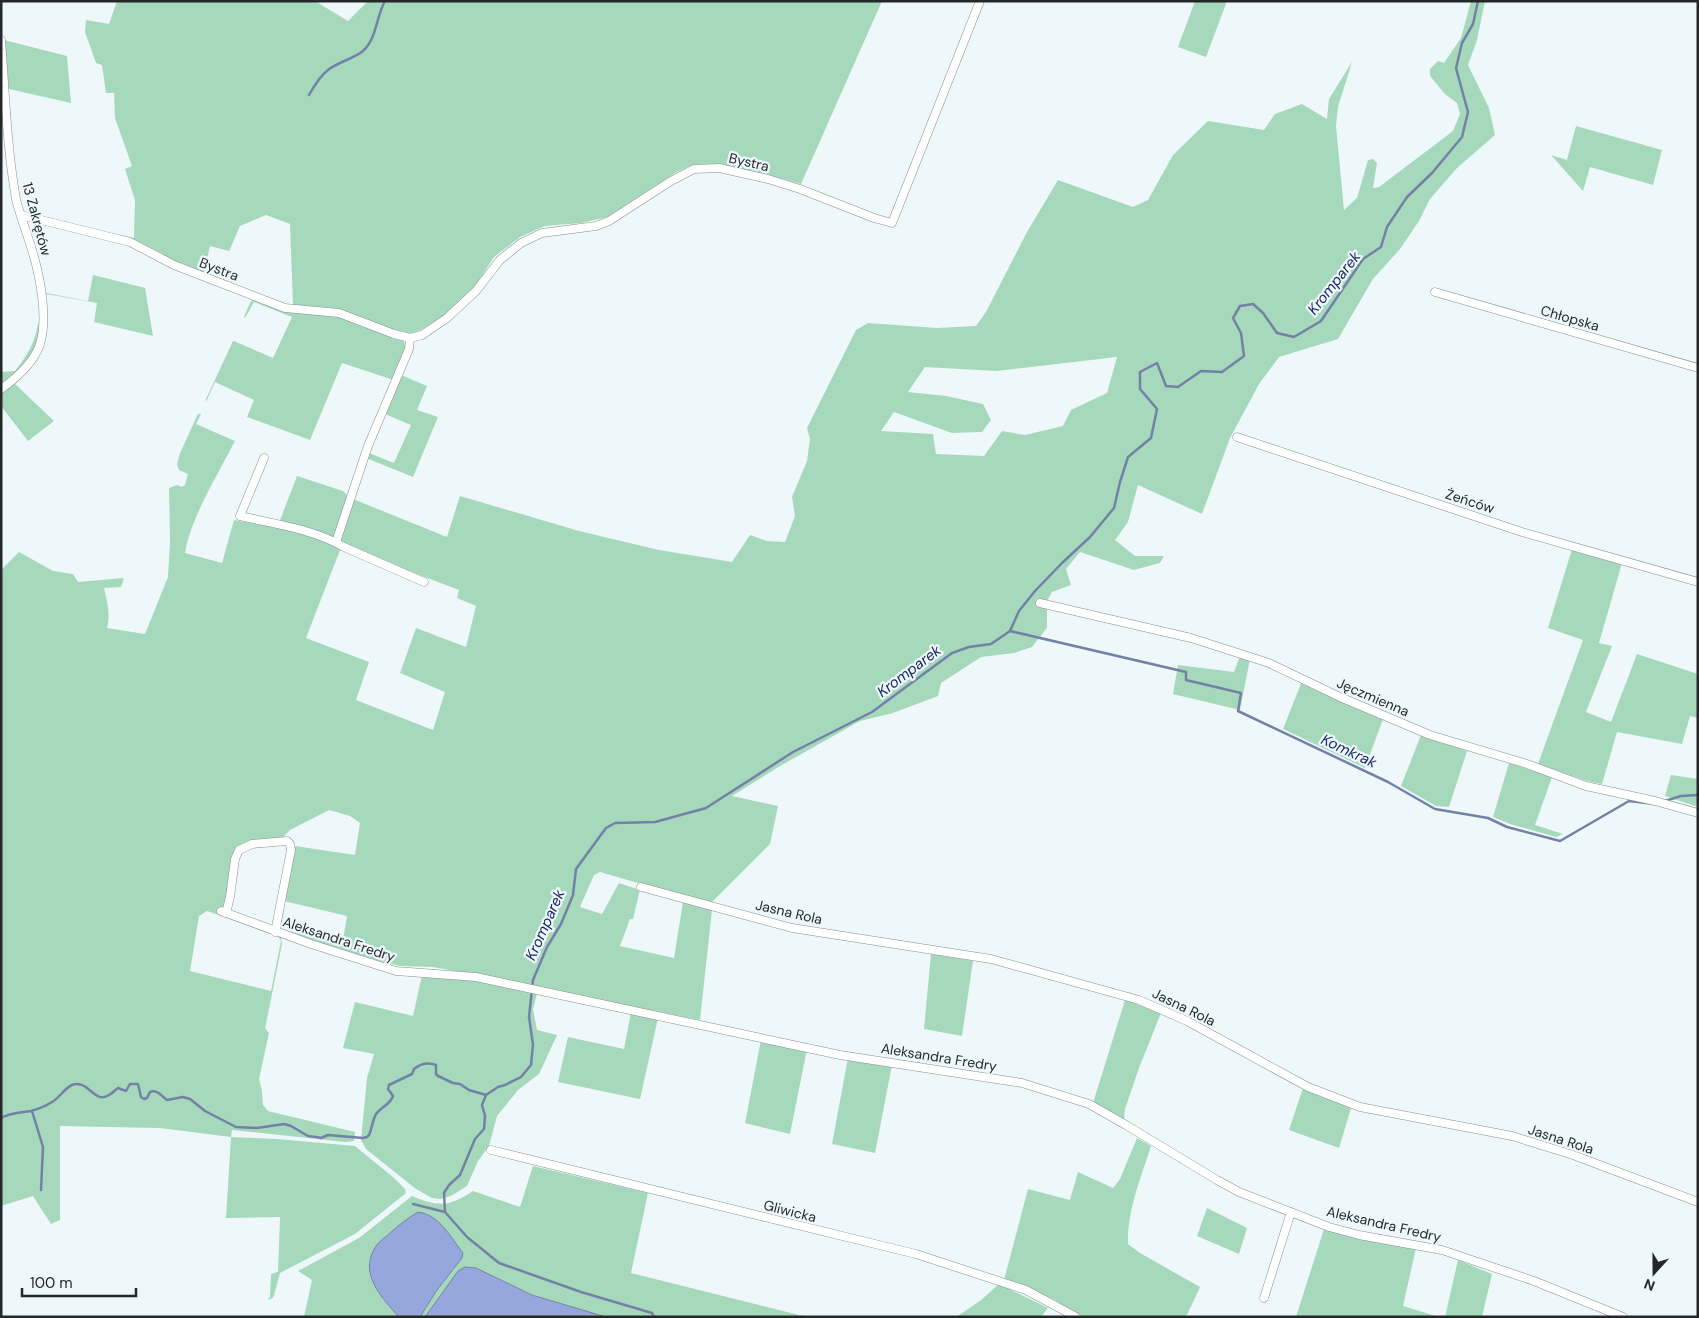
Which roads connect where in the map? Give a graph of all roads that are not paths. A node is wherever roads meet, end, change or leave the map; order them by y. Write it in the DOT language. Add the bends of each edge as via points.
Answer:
graph roads {
  1 [pos="980,1"];
  2 [pos="1,40"];
  3 [pos="21,215"];
  4 [pos="1435,292"];
  5 [pos="410,338"];
  6 [pos="1698,368"];
  7 [pos="1,389"];
  8 [pos="1237,437"];
  9 [pos="264,458"];
  10 [pos="336,542"];
  11 [pos="424,582"];
  12 [pos="1698,582"];
  13 [pos="1040,604"];
  14 [pos="1698,813"];
  15 [pos="641,887"];
  16 [pos="275,932"];
  17 [pos="491,1150"];
  18 [pos="1698,1202"];
  19 [pos="1291,1212"];
  20 [pos="1264,1298"];
  21 [pos="1076,1317"];
  22 [pos="1623,1317"];
  1 -- 5 [label="street, Bystra" via="892,224 768,179 719,168 694,169 671,180 609,221 596,226 542,233 521,243 500,260 476,291 447,318 422,335"];
  2 -- 3 [label="street, 13 Zakrętów" via="16,199"];
  3 -- 5 [label="street, Bystra" via="130,242 174,265 285,308 339,313"];
  3 -- 7 [label="street, 13 Zakrętów" via="40,287 42,335 33,358"];
  4 -- 6 [label="street, Chłopska"];
  5 -- 10 [label="street" via="409,349 368,446"];
  8 -- 12 [label="street, Żeńców" via="1522,532"];
  9 -- 10 [label="street" via="240,516"];
  10 -- 11 [label="street"];
  13 -- 14 [label="street, Jęczmienna" via="1191,638 1269,663 1430,735 1527,764 1586,786"];
  15 -- 18 [label="street, Jasna Rola" via="792,928 991,959 1139,1000 1188,1021 1308,1087 1360,1107 1512,1136"];
  16 -- 16 [label="street, Aleksandra Fredry" via="291,850 287,841 252,844 239,850 230,897 223,912"];
  16 -- 19 [label="street, Aleksandra Fredry" via="396,971 476,977 840,1055 1022,1083 1089,1104 1239,1192"];
  17 -- 21 [label="street, Gliwicka" via="916,1254 1026,1290"];
  19 -- 20 [label="street"];
  19 -- 22 [label="street, Aleksandra Fredry" via="1352,1233 1442,1250 1534,1281"];
}
